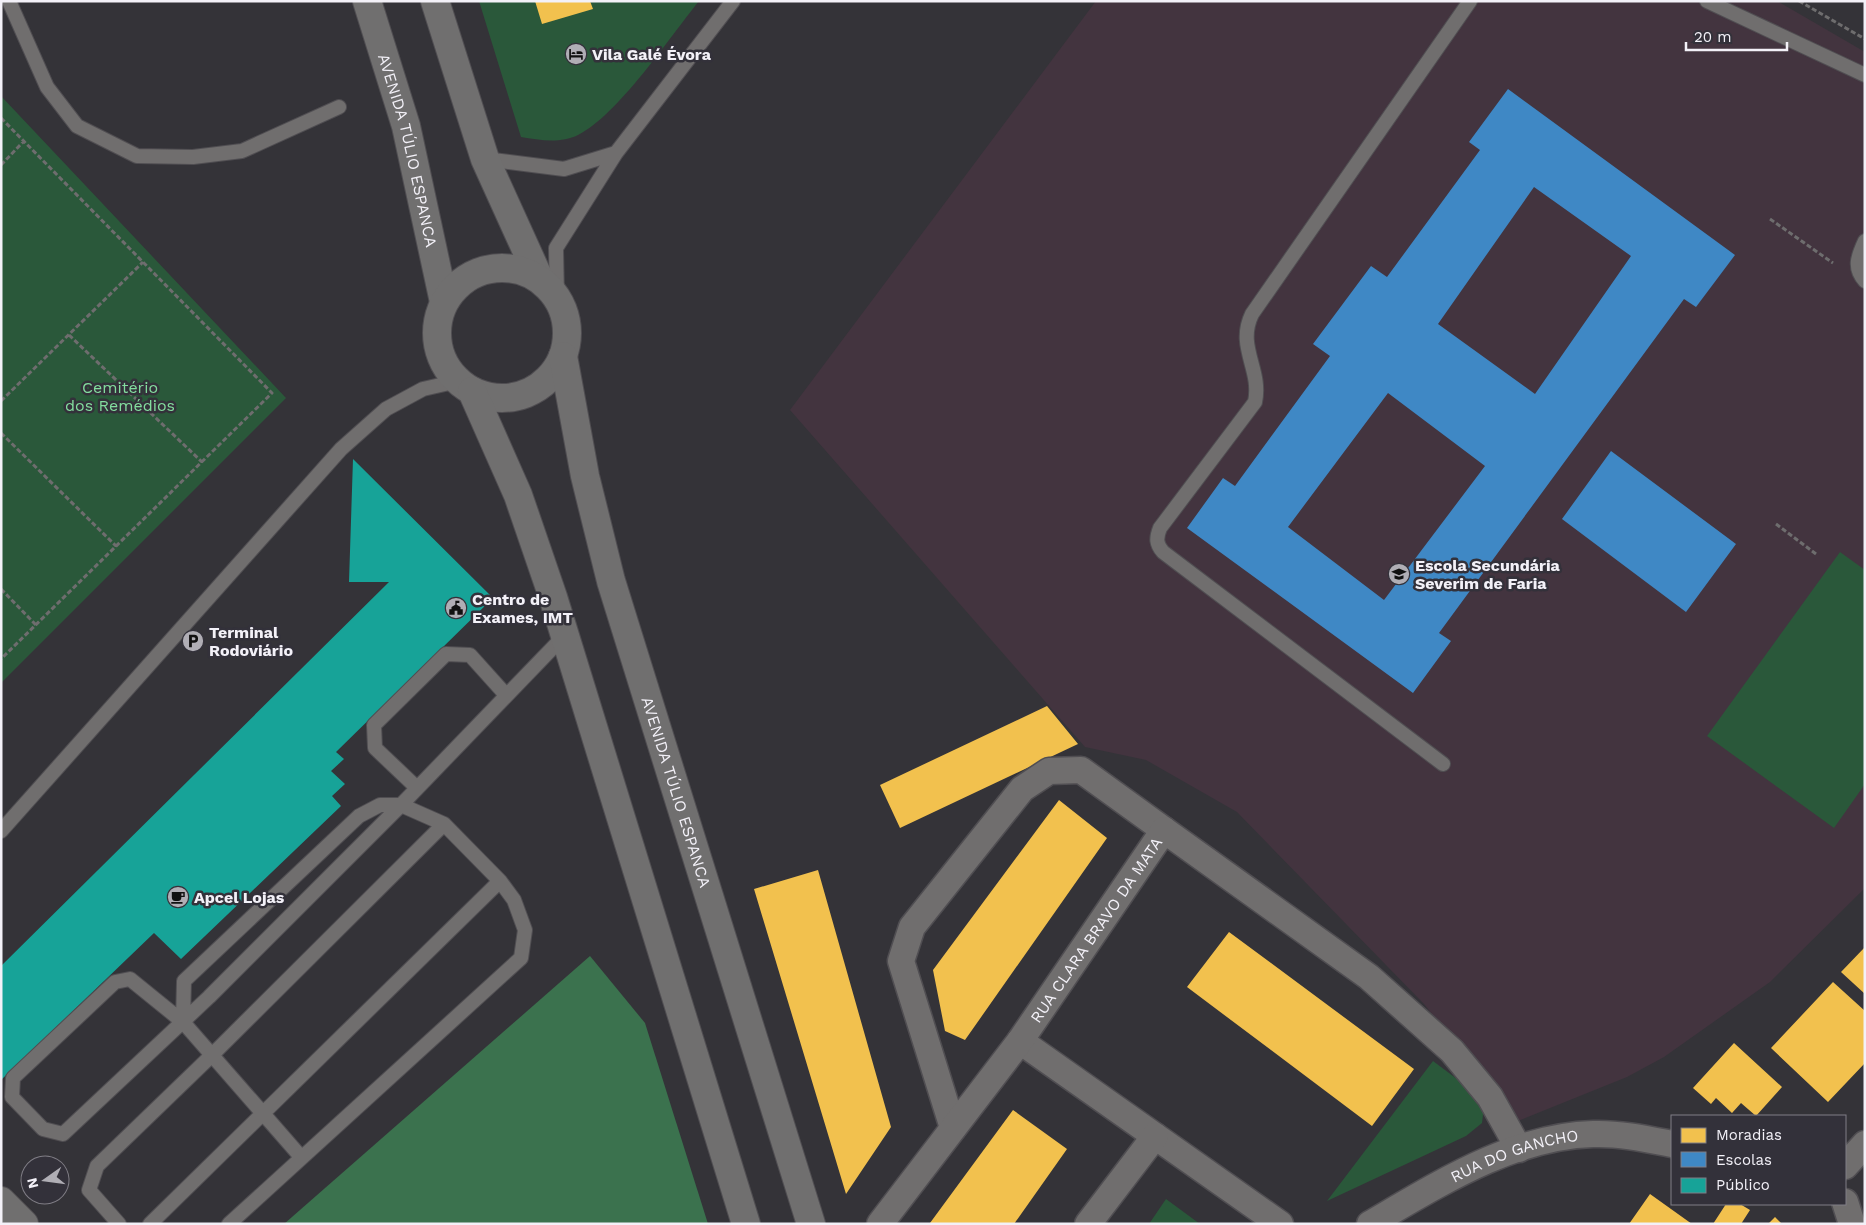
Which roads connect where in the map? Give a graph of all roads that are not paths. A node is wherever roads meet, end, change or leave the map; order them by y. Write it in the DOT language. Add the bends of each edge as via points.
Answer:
graph roads {
  1 [pos="9,1"];
  2 [pos="367,1"];
  3 [pos="435,1"];
  4 [pos="733,1"];
  5 [pos="1470,1"];
  6 [pos="1708,1"];
  7 [pos="1865,75"];
  8 [pos="338,107"];
  9 [pos="616,153"];
  10 [pos="485,159"];
  11 [pos="1865,241"];
  12 [pos="1865,281"];
  13 [pos="548,287"];
  14 [pos="444,302"];
  15 [pos="563,356"];
  16 [pos="465,386"];
  17 [pos="565,636"];
  18 [pos="506,694"];
  19 [pos="1443,764"];
  20 [pos="416,787"];
  21 [pos="401,805"];
  22 [pos="444,824"];
  23 [pos="1164,830"];
  24 [pos="1,831"];
  25 [pos="500,881"];
  26 [pos="183,1022"];
  27 [pos="1020,1041"];
  28 [pos="212,1055"];
  29 [pos="262,1113"];
  30 [pos="953,1128"];
  31 [pos="1155,1136"];
  32 [pos="1671,1144"];
  33 [pos="1865,1144"];
  34 [pos="1519,1149"];
  35 [pos="301,1157"];
  36 [pos="1846,1165"];
  37 [pos="1,1200"];
  38 [pos="1846,1205"];
  39 [pos="812,1218"];
  40 [pos="24,1224"];
  41 [pos="118,1224"];
  42 [pos="150,1224"];
  43 [pos="229,1224"];
  44 [pos="746,1224"];
  45 [pos="880,1224"];
  46 [pos="1088,1224"];
  47 [pos="1280,1224"];
  48 [pos="1370,1224"];
  49 [pos="1852,1224"];
  1 -- 8 [label="lane" via="47,87 77,126 137,156 193,157 242,151"];
  2 -- 14 [label="main road, AVENIDA TÚLIO ESPANCA" via="406,126"];
  3 -- 10 [label="main road, AVENIDA TÚLIO ESPANCA"];
  4 -- 9 [label="lane"];
  5 -- 19 [label="lane" via="1252,314 1245,337 1258,391 1255,402 1156,536 1157,545 1163,552"];
  6 -- 7 [label="lane"];
  9 -- 10 [label="lane" via="564,169"];
  9 -- 13 [label="lane" via="556,248"];
  10 -- 13 [label="main road, AVENIDA TÚLIO ESPANCA"];
  11 -- 12 [label="lane" via="1856,265"];
  13 -- 14 [label="main road, AVENIDA TÚLIO ESPANCA" via="519,269 497,267 476,272 457,284"];
  13 -- 15 [label="main road, AVENIDA TÚLIO ESPANCA" via="565,316 568,336"];
  14 -- 16 [label="main road, AVENIDA TÚLIO ESPANCA" via="437,322 438,344 445,364"];
  15 -- 16 [label="main road, AVENIDA TÚLIO ESPANCA" via="552,375 522,395 493,398"];
  15 -- 39 [label="main road, AVENIDA TÚLIO ESPANCA" via="584,476 613,589"];
  16 -- 17 [label="main road, AVENIDA TÚLIO ESPANCA" via="518,495"];
  16 -- 24 [label="lane" via="423,389 386,409 341,449"];
  17 -- 18 [label="lane"];
  17 -- 44 [label="main road, AVENIDA TÚLIO ESPANCA"];
  18 -- 20 [label="lane"];
  18 -- 20 [label="lane" via="470,655 446,654 374,725 376,748"];
  20 -- 21 [label="lane"];
  21 -- 22 [label="lane"];
  21 -- 26 [label="lane"];
  21 -- 26 [label="lane" via="380,805 359,816 184,982"];
  22 -- 25 [label="lane"];
  22 -- 28 [label="lane"];
  23 -- 27 [label="street, RUA CLARA BRAVO DA MATA"];
  23 -- 30 [label="street" via="1081,770 1049,771 1022,789 912,928 901,961"];
  23 -- 34 [label="street, RUA CLARA BRAVO DA MATA" via="1369,977 1452,1051 1490,1097"];
  25 -- 29 [label="lane"];
  25 -- 35 [label="lane" via="514,900 525,930 521,958"];
  26 -- 26 [label="lane" via="63,1134 43,1129 12,1098 13,1078 115,982 130,979"];
  26 -- 28 [label="lane"];
  27 -- 30 [label="street, RUA CLARA BRAVO DA MATA"];
  27 -- 31 [label="street"];
  28 -- 29 [label="lane"];
  28 -- 41 [label="lane" via="97,1166 89,1190"];
  29 -- 35 [label="lane"];
  29 -- 42 [label="lane"];
  30 -- 45 [label="street, RUA CLARA BRAVO DA MATA"];
  31 -- 46 [label="street"];
  31 -- 47 [label="street"];
  32 -- 34 [label="street, RUA DO GANCHO" via="1638,1137 1593,1134"];
  33 -- 36 [label="street"];
  34 -- 48 [label="street, RUA DO GANCHO" via="1438,1185"];
  35 -- 43 [label="lane"];
  37 -- 40 [label="main road"];
  38 -- 49 [label="street"];
}
